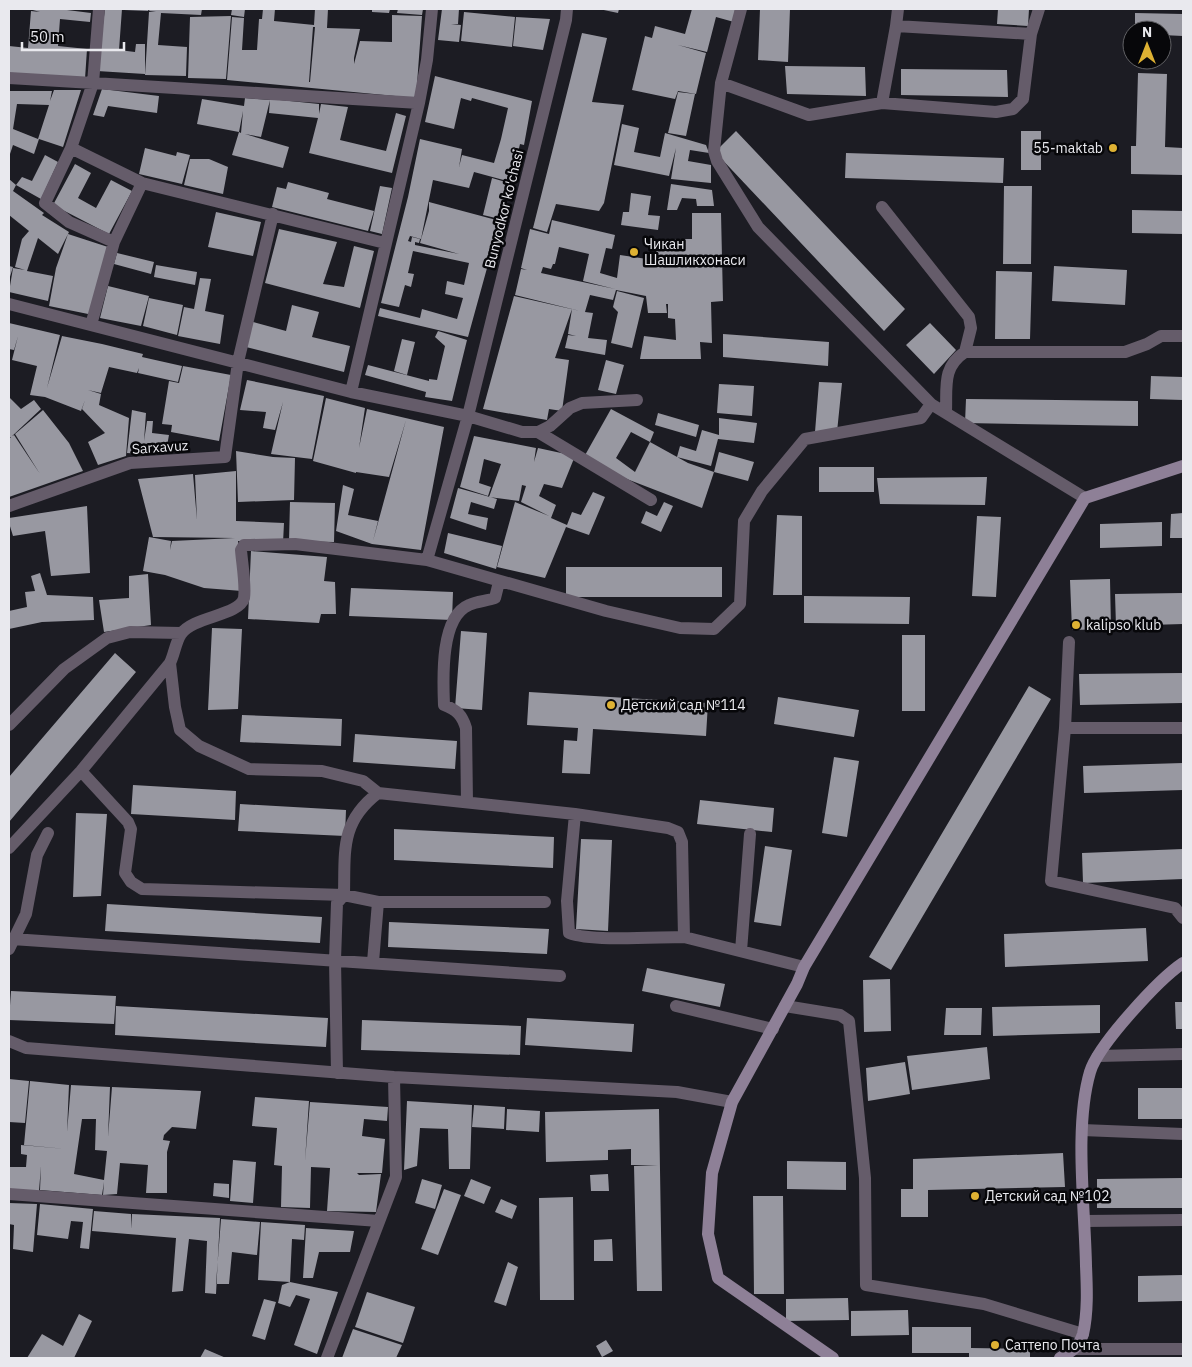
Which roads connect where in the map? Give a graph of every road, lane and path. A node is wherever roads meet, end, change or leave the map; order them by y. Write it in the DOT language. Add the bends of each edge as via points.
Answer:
graph roads {
  1 [pos="99,9"];
  2 [pos="432,9"];
  3 [pos="567,9"];
  4 [pos="741,9"];
  5 [pos="898,9"];
  6 [pos="1039,9"];
  7 [pos="896,26"];
  8 [pos="1031,34"];
  9 [pos="9,78"];
  10 [pos="93,83"];
  11 [pos="720,83"];
  12 [pos="419,103"];
  13 [pos="882,103"];
  14 [pos="71,148"];
  15 [pos="142,183"];
  16 [pos="882,207"];
  17 [pos="273,214"];
  18 [pos="114,242"];
  19 [pos="385,243"];
  20 [pos="9,304"];
  21 [pos="91,325"];
  22 [pos="1183,336"];
  23 [pos="965,352"];
  24 [pos="238,362"];
  25 [pos="351,392"];
  26 [pos="638,400"];
  27 [pos="931,404"];
  28 [pos="946,412"];
  29 [pos="468,416"];
  30 [pos="538,432"];
  31 [pos="1183,466"];
  32 [pos="1085,498"];
  33 [pos="651,500"];
  34 [pos="9,506"];
  35 [pos="426,560"];
  36 [pos="499,582"];
  37 [pos="181,633"];
  38 [pos="1069,642"];
  39 [pos="170,663"];
  40 [pos="9,725"];
  41 [pos="1065,728"];
  42 [pos="1183,728"];
  43 [pos="81,771"];
  44 [pos="378,794"];
  45 [pos="467,802"];
  46 [pos="575,814"];
  47 [pos="48,833"];
  48 [pos="750,834"];
  49 [pos="9,848"];
  50 [pos="344,895"];
  51 [pos="378,902"];
  52 [pos="545,902"];
  53 [pos="1183,918"];
  54 [pos="684,937"];
  55 [pos="11,944"];
  56 [pos="741,951"];
  57 [pos="335,960"];
  58 [pos="373,962"];
  59 [pos="1183,964"];
  60 [pos="804,967"];
  61 [pos="560,976"];
  62 [pos="676,1006"];
  63 [pos="786,1006"];
  64 [pos="773,1029"];
  65 [pos="10,1039"];
  66 [pos="1183,1054"];
  67 [pos="1098,1056"];
  68 [pos="337,1073"];
  69 [pos="394,1077"];
  70 [pos="732,1102"];
  71 [pos="1082,1130"];
  72 [pos="1183,1134"];
  73 [pos="9,1194"];
  74 [pos="1183,1220"];
  75 [pos="379,1221"];
  76 [pos="1085,1222"];
  77 [pos="1083,1334"];
  78 [pos="1076,1348"];
  79 [pos="1183,1349"];
  80 [pos="328,1358"];
  81 [pos="833,1358"];
  82 [pos="1060,1358"];
  1 -- 10 [label="street"];
  2 -- 12 [label="street"];
  3 -- 29 [label="street, Bunyodkor ko'chasi"];
  4 -- 11 [label="street"];
  5 -- 7 [label="street"];
  6 -- 8 [label="street"];
  7 -- 8 [label="street"];
  7 -- 13 [label="street"];
  8 -- 13 [label="street" via="1023,99 1013,108 996,112"];
  9 -- 10 [label="street"];
  10 -- 12 [label="street"];
  10 -- 14 [label="street"];
  11 -- 13 [label="street" via="809,115"];
  11 -- 27 [label="street" via="714,151 758,227"];
  12 -- 19 [label="street"];
  14 -- 15 [label="street"];
  14 -- 18 [label="street" via="45,203 69,222"];
  15 -- 17 [label="street"];
  15 -- 18 [label="street"];
  16 -- 23 [label="street" via="969,317 971,328"];
  17 -- 19 [label="street"];
  17 -- 24 [label="street"];
  18 -- 21 [label="street"];
  19 -- 25 [label="street"];
  20 -- 21 [label="street"];
  21 -- 24 [label="street"];
  22 -- 23 [label="street" via="1161,336 1125,352"];
  23 -- 28 [label="street" via="953,359 948,369"];
  24 -- 25 [label="street"];
  24 -- 34 [label="street, Sarxavuz" via="225,457 130,463"];
  25 -- 29 [label="street"];
  26 -- 30 [label="street" via="582,403"];
  27 -- 28 [label="street"];
  27 -- 36 [label="street" via="921,418 805,439 762,491 744,521 740,604 714,629 680,628"];
  28 -- 32 [label="street"];
  29 -- 30 [label="street" via="522,432"];
  29 -- 35 [label="street, Bunyodkor ko'chasi"];
  30 -- 33 [label="street"];
  31 -- 32 [label="street"];
  32 -- 60 [label="street"];
  35 -- 36 [label="street"];
  35 -- 37 [label="street" via="295,544 244,546 241,550 244,597 240,604 234,610 208,616"];
  36 -- 45 [label="street" via="495,598 468,605 449,626 443,681 444,705 463,717 466,728"];
  37 -- 39 [label="street"];
  37 -- 40 [label="street" via="130,632 107,638 64,669"];
  38 -- 41 [label="street"];
  39 -- 43 [label="street"];
  39 -- 44 [label="street" via="180,730 199,746 249,769 322,771 363,781"];
  41 -- 42 [label="street"];
  41 -- 53 [label="street" via="1051,881 1175,908"];
  43 -- 49 [label="street"];
  43 -- 50 [label="street" via="128,822 132,836 125,873 142,889"];
  44 -- 45 [label="street"];
  44 -- 50 [label="street" via="361,806 352,822 345,851"];
  45 -- 46 [label="street"];
  46 -- 54 [label="street" via="678,832 682,842"];
  46 -- 54 [label="street" via="567,901 569,933 594,937"];
  47 -- 55 [label="street" via="37,855 26,914"];
  48 -- 56 [label="street"];
  50 -- 51 [label="street"];
  50 -- 57 [label="street" via="337,902"];
  51 -- 52 [label="street"];
  51 -- 58 [label="street"];
  54 -- 56 [label="street"];
  55 -- 57 [label="street"];
  56 -- 60 [label="street"];
  57 -- 58 [label="street"];
  57 -- 68 [label="street"];
  58 -- 61 [label="street"];
  59 -- 67 [label="street" via="1153,988"];
  60 -- 63 [label="street"];
  62 -- 64 [label="street"];
  63 -- 64 [label="street"];
  63 -- 77 [label="street" via="840,1014 849,1021 865,1178 866,1285 984,1304"];
  64 -- 70 [label="street"];
  65 -- 68 [label="street" via="26,1048"];
  66 -- 67 [label="street"];
  67 -- 71 [label="street" via="1087,1084"];
  68 -- 69 [label="street"];
  69 -- 70 [label="street" via="677,1092"];
  69 -- 75 [label="street" via="396,1177"];
  70 -- 81 [label="street" via="712,1173 708,1234 718,1278"];
  71 -- 72 [label="street"];
  71 -- 76 [label="street"];
  73 -- 75 [label="street"];
  74 -- 76 [label="street"];
  75 -- 80 [label="street"];
  76 -- 77 [label="street" via="1087,1296"];
  77 -- 78 [label="street"];
  78 -- 79 [label="street"];
  78 -- 82 [label="street"];
}
